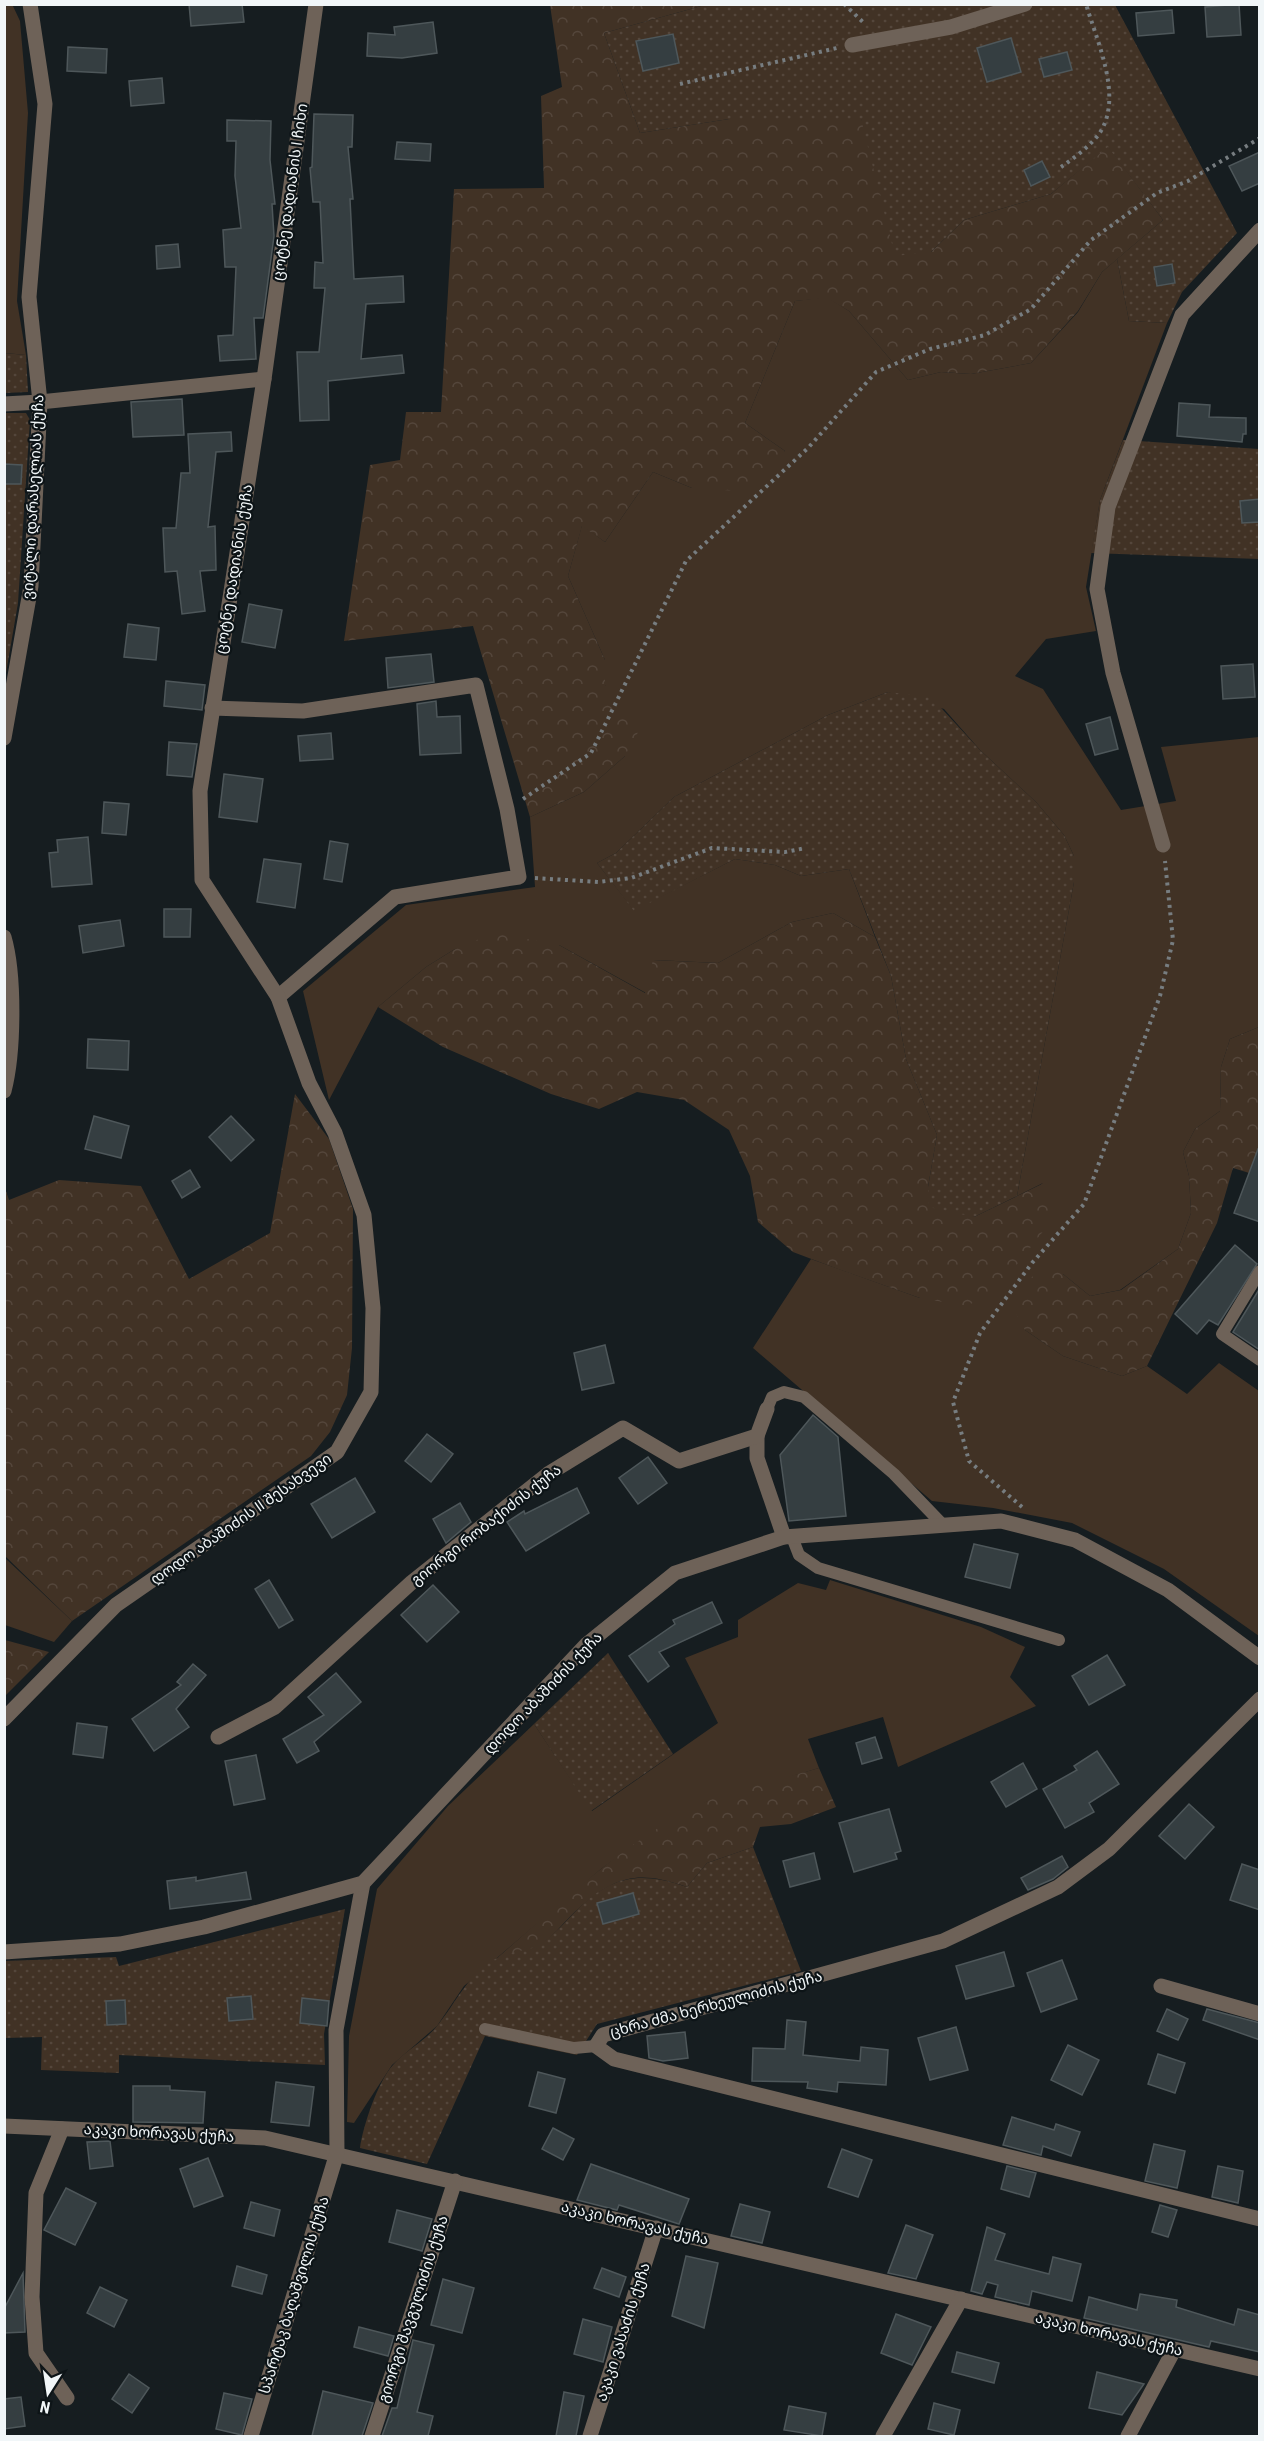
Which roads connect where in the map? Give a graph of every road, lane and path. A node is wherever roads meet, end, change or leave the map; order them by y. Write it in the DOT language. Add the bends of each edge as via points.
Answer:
graph roads {
  1 [pos="30,4"];
  2 [pos="316,4"];
  3 [pos="844,4"];
  4 [pos="1024,4"];
  5 [pos="1086,4"];
  6 [pos="883,40"];
  7 [pos="852,45"];
  8 [pos="680,84"];
  9 [pos="1260,138"];
  10 [pos="1061,167"];
  11 [pos="1260,230"];
  12 [pos="264,379"];
  13 [pos="40,402"];
  14 [pos="4,404"];
  15 [pos="212,708"];
  16 [pos="4,738"];
  17 [pos="507,809"];
  18 [pos="1163,845"];
  19 [pos="806,848"];
  20 [pos="519,877"];
  21 [pos="4,937"];
  22 [pos="278,997"];
  23 [pos="4,1090"];
  24 [pos="1260,1271"];
  25 [pos="1260,1360"];
  26 [pos="767,1409"];
  27 [pos="757,1436"];
  28 [pos="1029,1513"];
  29 [pos="943,1525"];
  30 [pos="788,1537"];
  31 [pos="1059,1640"];
  32 [pos="1260,1658"];
  33 [pos="1260,1699"];
  34 [pos="4,1719"];
  35 [pos="218,1737"];
  36 [pos="363,1883"];
  37 [pos="4,1952"];
  38 [pos="1161,1986"];
  39 [pos="1260,2014"];
  40 [pos="485,2029"];
  41 [pos="596,2046"];
  42 [pos="4,2126"];
  43 [pos="62,2129"];
  44 [pos="337,2153"];
  45 [pos="455,2181"];
  46 [pos="1260,2219"];
  47 [pos="656,2228"];
  48 [pos="961,2299"];
  49 [pos="1174,2350"];
  50 [pos="1260,2369"];
  51 [pos="67,2398"];
  52 [pos="251,2436"];
  53 [pos="372,2436"];
  54 [pos="590,2436"];
  55 [pos="883,2436"];
  56 [pos="1128,2436"];
  1 -- 13 [label="street, ვიტალი დარასელიას ქუჩა" via="45,104 29,297"];
  2 -- 12 [label="street, ცოტნე დადიანის I ჩიხი"];
  3 -- 6 [label="path"];
  4 -- 6 [label="street" via="951,27"];
  5 -- 10 [label="path" via="1108,83 1109,111 1099,133"];
  6 -- 7 [label="street"];
  7 -- 8 [label="path"];
  9 -- 17 [label="path" via="1188,182 1157,193 1091,240 1031,309 985,335 930,349 876,372 808,448 686,561 591,753"];
  11 -- 18 [label="street" via="1182,315 1108,507 1096,589 1113,673"];
  12 -- 13 [label="street"];
  12 -- 15 [label="street, ცოტნე დადიანის ქუჩა"];
  13 -- 14 [label="street"];
  13 -- 16 [label="street, ვიტალი დარასელიას ქუჩა" via="31,586"];
  15 -- 17 [label="street" via="303,711 476,685"];
  15 -- 22 [label="street, ცოტნე დადიანის ქუჩა" via="200,791 202,880"];
  17 -- 20 [label="street"];
  18 -- 28 [label="path" via="1173,940 1160,996 1084,1204 1032,1263 980,1333 953,1402 969,1461"];
  19 -- 20 [label="path" via="785,852 712,848 631,878 598,882"];
  20 -- 22 [label="street" via="395,897"];
  21 -- 23 [label="street" via="10,957 10,1069"];
  22 -- 34 [label="street, დოდო აბაშიძის II შესახვევი" via="309,1083 335,1133 364,1215 373,1308 370,1392 337,1452 116,1605"];
  24 -- 25 [label="lane" via="1222,1334"];
  26 -- 27 [label="street"];
  26 -- 29 [label="lane" via="772,1397 784,1392 804,1397 894,1474"];
  27 -- 30 [label="street" via="757,1458"];
  27 -- 35 [label="street, გიორგი რობაქიძის ქუჩა" via="679,1461 623,1428 548,1474 412,1582 275,1707"];
  29 -- 30 [label="street, დოდო აბაშიძის ქუჩა"];
  29 -- 32 [label="street, დოდო აბაშიძის ქუჩა" via="1001,1521 1075,1540 1168,1590"];
  30 -- 31 [label="lane" via="799,1555 818,1568"];
  30 -- 36 [label="street, დოდო აბაშიძის ქუჩა" via="675,1573 587,1644"];
  33 -- 41 [label="street, ცხრა ძმა ხერხეულიძის ქუჩა" via="1109,1849 1059,1887 944,1941 603,2035"];
  36 -- 37 [label="street" via="204,1927 120,1944"];
  36 -- 44 [label="street, სპარტაკ ბაღაშვილის ქუჩა" via="336,2030"];
  38 -- 39 [label="street"];
  40 -- 41 [label="lane" via="574,2048"];
  41 -- 46 [label="street, ცხრა ძმა ხერხეულიძის ქუჩა" via="614,2060"];
  42 -- 43 [label="street, აკაკი ხორავას ქუჩა"];
  43 -- 44 [label="street, აკაკი ხორავას ქუჩა" via="265,2138"];
  43 -- 51 [label="street" via="36,2193 32,2297 36,2353"];
  44 -- 45 [label="street, აკაკი ხორავას ქუჩა"];
  44 -- 52 [label="street, სპარტაკ ბაღაშვილის ქუჩა"];
  45 -- 47 [label="street, აკაკი ხორავას ქუჩა"];
  45 -- 53 [label="street, გიორგი შავგულიძის ქუჩა"];
  47 -- 48 [label="street, აკაკი ხორავას ქუჩა"];
  47 -- 54 [label="street, აკაკი ვასაძის ქუჩა"];
  48 -- 49 [label="street, აკაკი ხორავას ქუჩა"];
  48 -- 55 [label="street"];
  49 -- 50 [label="street, აკაკი ხორავას ქუჩა"];
  49 -- 56 [label="street"];
}
